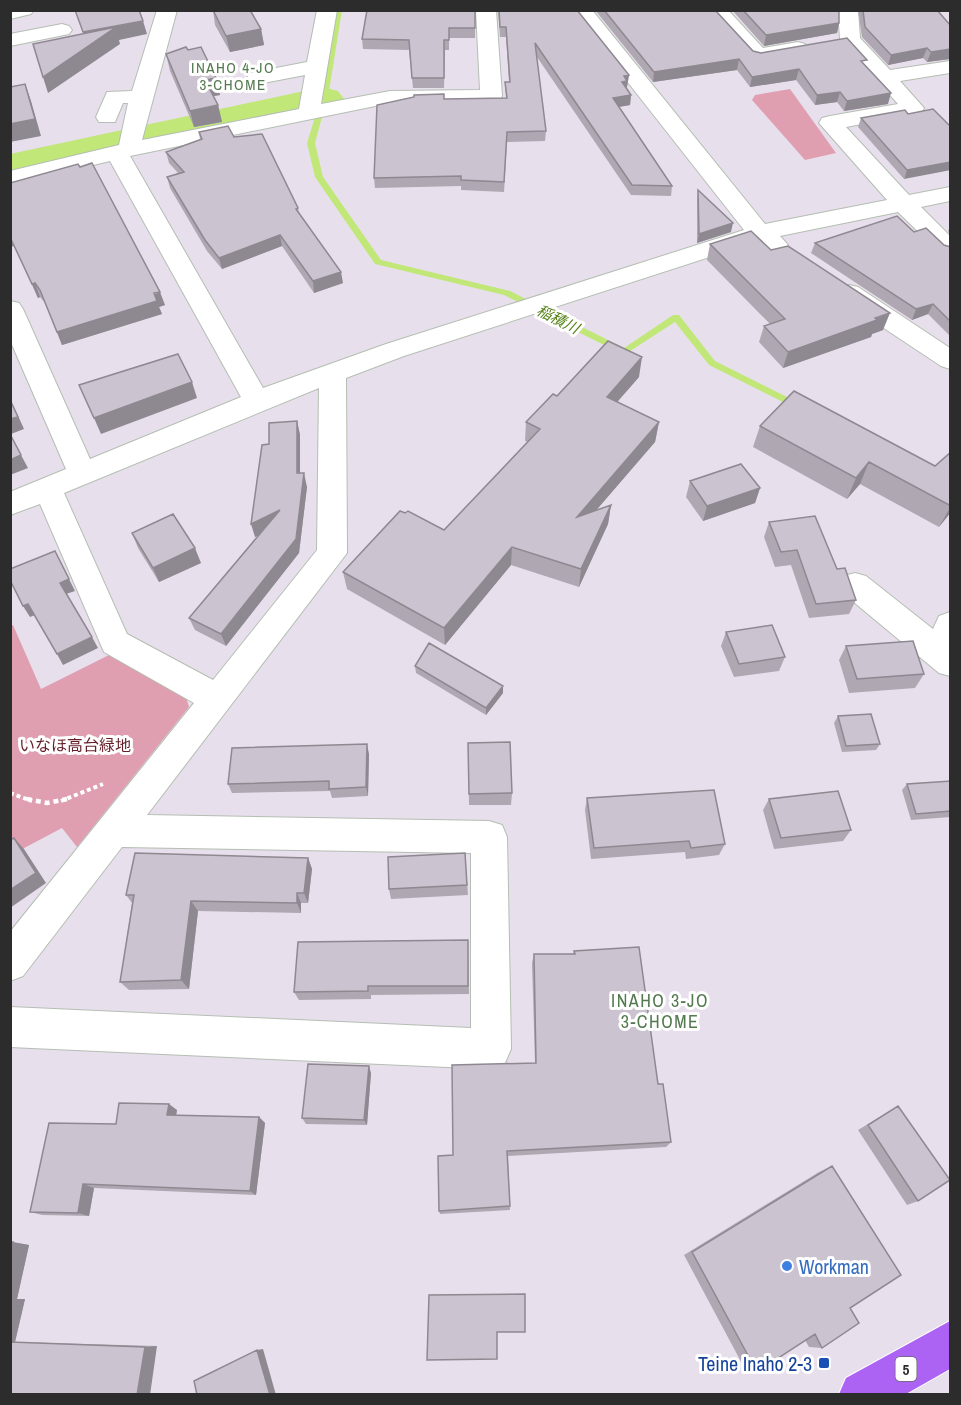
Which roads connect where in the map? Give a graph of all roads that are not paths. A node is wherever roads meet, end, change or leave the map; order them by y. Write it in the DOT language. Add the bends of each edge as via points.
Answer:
graph roads {
  1 [pos="189,10"];
  2 [pos="327,10"];
  3 [pos="486,10"];
  4 [pos="581,10"];
  5 [pos="717,10"];
  6 [pos="848,10"];
  7 [pos="166,13"];
  8 [pos="62,30"];
  9 [pos="850,39"];
  10 [pos="10,40"];
  11 [pos="317,66"];
  12 [pos="951,67"];
  13 [pos="885,77"];
  14 [pos="258,78"];
  15 [pos="142,97"];
  16 [pos="311,107"];
  17 [pos="107,117"];
  18 [pos="127,143"];
  19 [pos="10,178"];
  20 [pos="951,194"];
  21 [pos="903,203"];
  22 [pos="759,233"];
  23 [pos="951,249"];
  24 [pos="793,256"];
  25 [pos="832,282"];
  26 [pos="10,309"];
  27 [pos="951,360"];
  28 [pos="333,372"];
  29 [pos="257,400"];
  30 [pos="82,472"];
  31 [pos="47,487"];
  32 [pos="10,504"];
  33 [pos="855,585"];
  34 [pos="947,647"];
  35 [pos="217,699"];
  36 [pos="113,831"];
  37 [pos="10,963"];
  38 [pos="10,1027"];
  39 [pos="951,1344"];
  40 [pos="862,1395"];
  1 -- 7 [label="street"];
  2 -- 11 [label="street"];
  3 -- 16 [label="street" via="491,96 390,97 337,107"];
  4 -- 22 [label="street"];
  5 -- 9 [label="street" via="758,55"];
  6 -- 9 [label="street"];
  7 -- 15 [label="street"];
  8 -- 10 [label="street"];
  9 -- 13 [label="street"];
  11 -- 14 [label="street"];
  11 -- 16 [label="street"];
  12 -- 13 [label="street"];
  13 -- 21 [label="street" via="913,108 830,123"];
  15 -- 17 [label="street" via="115,97"];
  15 -- 18 [label="street"];
  16 -- 18 [label="street"];
  18 -- 19 [label="street"];
  18 -- 29 [label="street"];
  20 -- 21 [label="street"];
  21 -- 22 [label="street"];
  21 -- 23 [label="street"];
  22 -- 24 [label="street"];
  22 -- 28 [label="street"];
  25 -- 27 [label="street"];
  26 -- 30 [label="street"];
  28 -- 29 [label="street"];
  28 -- 35 [label="street" via="332,553"];
  29 -- 30 [label="street"];
  30 -- 31 [label="street"];
  31 -- 32 [label="street"];
  31 -- 35 [label="street" via="115,643"];
  33 -- 34 [label="street"];
  35 -- 36 [label="street"];
  36 -- 37 [label="street"];
  36 -- 38 [label="street" via="489,837 491,1049"];
  39 -- 40 [label="highway, 5"];
}
